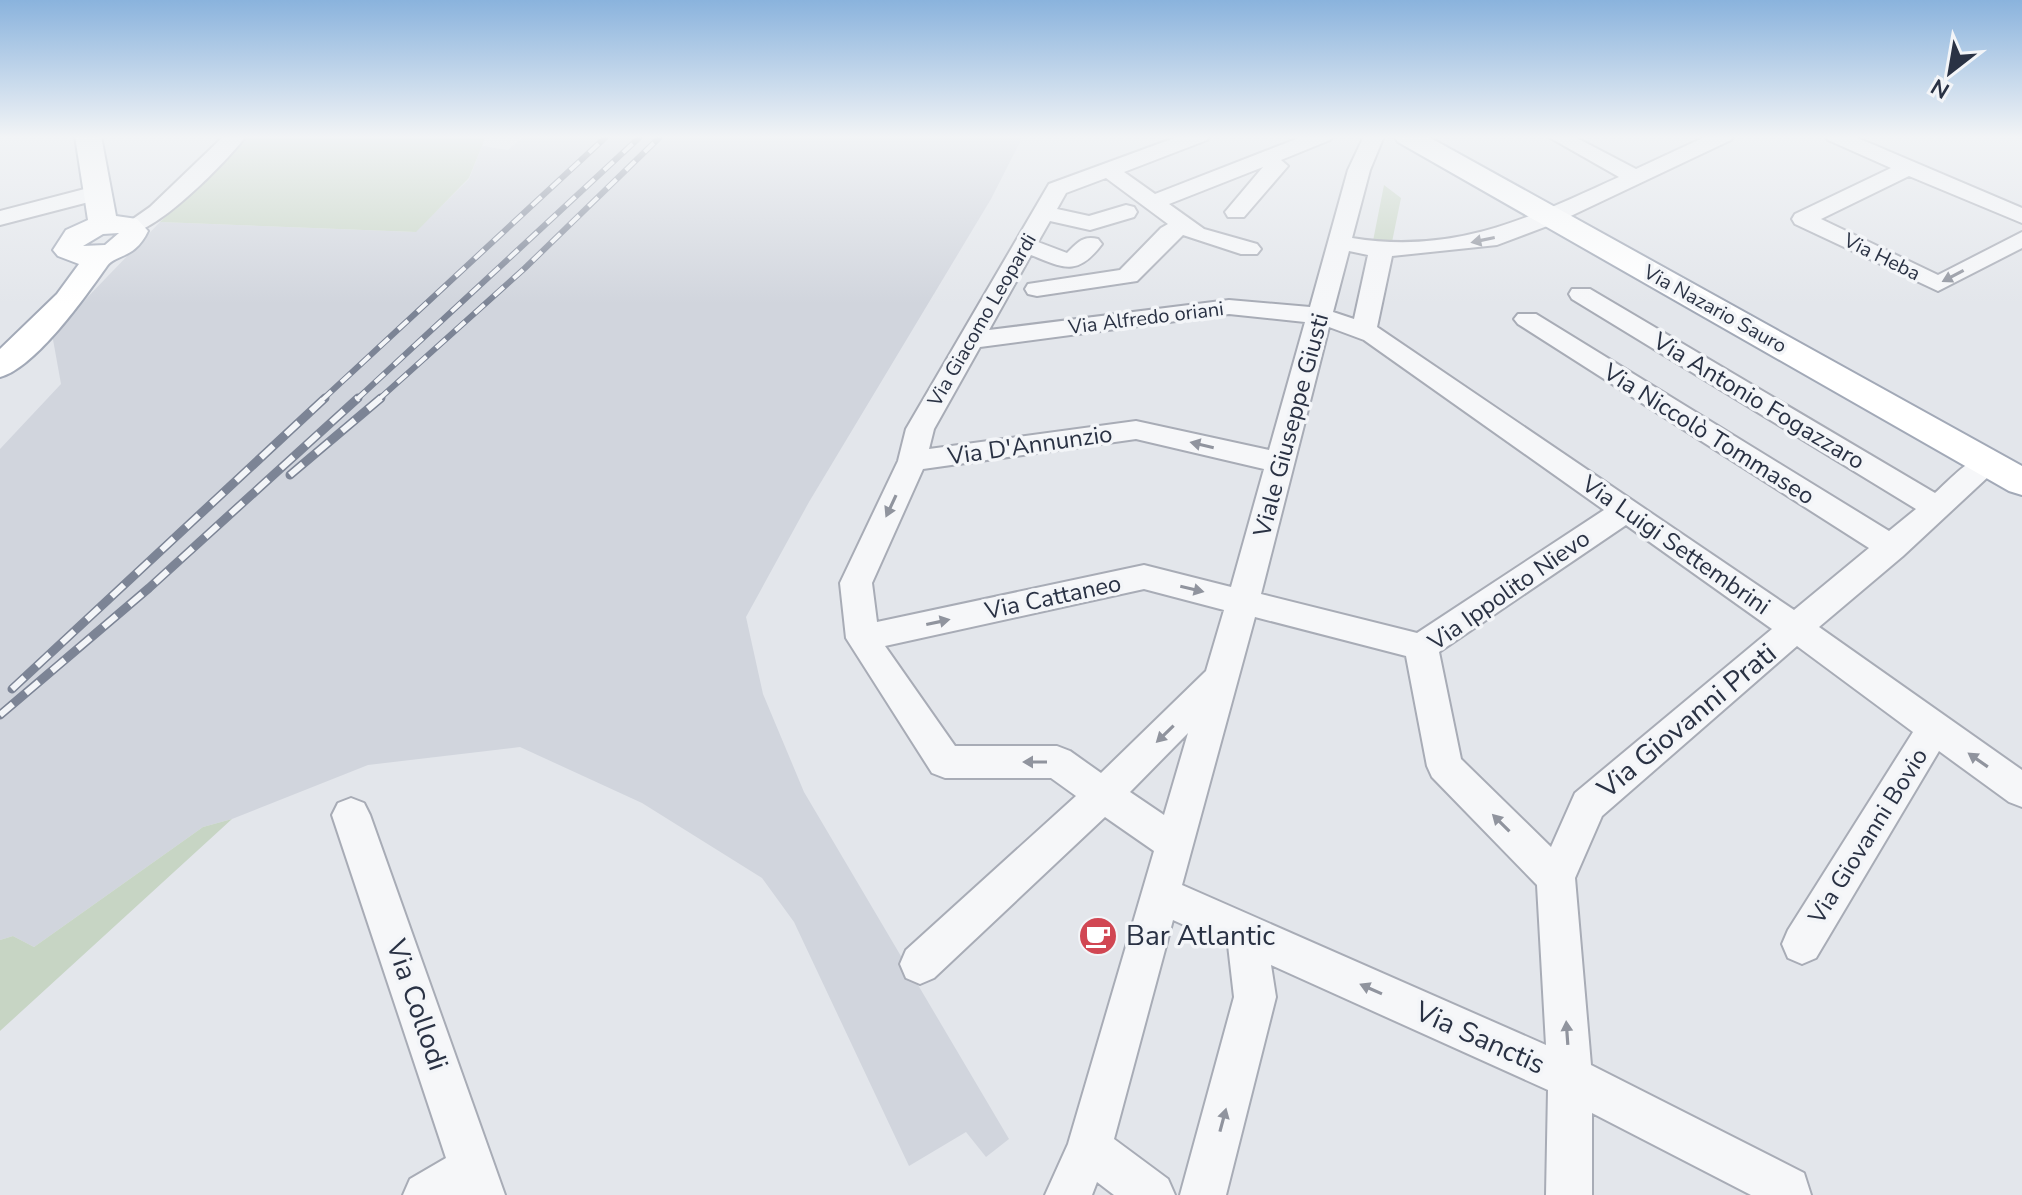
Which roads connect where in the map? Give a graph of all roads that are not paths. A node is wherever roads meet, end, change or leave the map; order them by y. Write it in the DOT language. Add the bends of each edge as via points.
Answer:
graph roads {
  1 [pos="100,192"];
  2 [pos="179,192"];
  3 [pos="1056,192"];
  4 [pos="1139,192"];
  5 [pos="1176,192"];
  6 [pos="1254,192"];
  7 [pos="1353,192"];
  8 [pos="1505,192"];
  9 [pos="1604,192"];
  10 [pos="1859,192"];
  11 [pos="1964,192"];
  12 [pos="1154,202"];
  13 [pos="1126,212"];
  14 [pos="1236,212"];
  15 [pos="1044,213"];
  16 [pos="2022,216"];
  17 [pos="1550,217"];
  18 [pos="0,218"];
  19 [pos="1185,225"];
  20 [pos="110,236"];
  21 [pos="2022,239"];
  22 [pos="1340,243"];
  23 [pos="1090,244"];
  24 [pos="1025,245"];
  25 [pos="1249,249"];
  26 [pos="1381,250"];
  27 [pos="1076,272"];
  28 [pos="1037,289"];
  29 [pos="1581,294"];
  30 [pos="1321,316"];
  31 [pos="1527,319"];
  32 [pos="1364,330"];
  33 [pos="971,340"];
  34 [pos="5,357"];
  35 [pos="912,461"];
  36 [pos="1278,462"];
  37 [pos="1989,463"];
  38 [pos="2022,482"];
  39 [pos="1937,508"];
  40 [pos="1626,510"];
  41 [pos="1892,548"];
  42 [pos="1243,601"];
  43 [pos="1796,628"];
  44 [pos="862,638"];
  45 [pos="1421,647"];
  46 [pos="1221,679"];
  47 [pos="1934,729"];
  48 [pos="2022,791"];
  49 [pos="1103,795"];
  50 [pos="351,815"];
  51 [pos="1173,843"];
  52 [pos="1556,878"];
  53 [pos="1161,895"];
  54 [pos="1247,933"];
  55 [pos="1802,944"];
  56 [pos="920,964"];
  57 [pos="1570,1078"];
  58 [pos="1089,1148"];
  59 [pos="477,1181"];
  60 [pos="426,1195"];
  61 [pos="1068,1195"];
  62 [pos="1152,1195"];
  63 [pos="1203,1195"];
  64 [pos="1569,1195"];
  65 [pos="1788,1195"];
  1 -- 18 [label="street"];
  1 -- 20 [label="main road"];
  2 -- 20 [label="street" via="158,212"];
  3 -- 15 [label="street, Via Giacomo Leopardi"];
  4 -- 12 [label="street"];
  5 -- 12 [label="street"];
  6 -- 14 [label="street"];
  7 -- 22 [label="street, Viale Giuseppe Giusti"];
  8 -- 17 [label="main road, Via Nazario Sauro"];
  9 -- 17 [label="street"];
  21 -- 10 [label="street, Via Heba, one-way" via="1938,284 1803,219"];
  11 -- 16 [label="street"];
  12 -- 19 [label="street"];
  13 -- 15 [label="street" via="1090,223"];
  15 -- 24 [label="street, Via Giacomo Leopardi"];
  17 -- 26 [label="street, one-way" via="1489,240"];
  17 -- 37 [label="main road, Via Nazario Sauro"];
  19 -- 25 [label="street" via="1196,234"];
  19 -- 27 [label="street" via="1169,233 1128,276"];
  20 -- 34 [label="main road" via="77,288"];
  22 -- 26 [label="street"];
  22 -- 30 [label="street, Viale Giuseppe Giusti"];
  23 -- 27 [label="street"];
  24 -- 27 [label="street"];
  24 -- 33 [label="street, Via Giacomo Leopardi"];
  26 -- 32 [label="street"];
  27 -- 28 [label="street"];
  29 -- 39 [label="street, Via Antonio Fogazzaro"];
  30 -- 32 [label="street, Via Luigi Settembrini"];
  30 -- 33 [label="street, Via Alfredo oriani" via="1229,307"];
  30 -- 36 [label="street, Viale Giuseppe Giusti"];
  31 -- 41 [label="street, Via Niccolò Tommaseo"];
  32 -- 40 [label="street, Via Luigi Settembrini"];
  33 -- 35 [label="street, Via Giacomo Leopardi" via="920,429"];
  36 -- 35 [label="street, Via D'Annunzio, one-way" via="1136,430"];
  35 -- 44 [label="street, Via D'Annunzio, one-way" via="856,583"];
  36 -- 42 [label="street, Viale Giuseppe Giusti"];
  37 -- 38 [label="main road, Via Nazario Sauro"];
  37 -- 39 [label="street, Via Giovanni Prati"];
  39 -- 41 [label="street, Via Giovanni Prati"];
  40 -- 43 [label="street, Via Luigi Settembrini"];
  40 -- 45 [label="street, Via Ippolito Nievo"];
  41 -- 43 [label="street, Via Giovanni Prati"];
  44 -- 42 [label="street, Via Cattaneo, one-way" via="1144,577"];
  42 -- 45 [label="street, Via Cattaneo"];
  42 -- 46 [label="street, Viale Giuseppe Giusti"];
  43 -- 47 [label="street, Via Luigi Settembrini"];
  43 -- 52 [label="street, Via Giovanni Prati" via="1588,805"];
  49 -- 44 [label="street, one-way" via="1057,762 945,762"];
  52 -- 45 [label="street, Via Ippolito Nievo, one-way" via="1445,766"];
  46 -- 49 [label="street, Viale Giuseppe Giusti, one-way"];
  46 -- 51 [label="street, Viale Giuseppe Giusti"];
  48 -- 47 [label="street, Via Luigi Settembrini, one-way"];
  47 -- 55 [label="street, Via Giovanni Bovio"];
  49 -- 51 [label="street"];
  49 -- 56 [label="street, Viale Giuseppe Giusti"];
  50 -- 59 [label="street, Via Collodi"];
  51 -- 53 [label="street, Viale Giuseppe Giusti"];
  57 -- 52 [label="street, Via Giovanni Prati, one-way"];
  53 -- 54 [label="street, Via Sanctis"];
  53 -- 58 [label="street, Viale Giuseppe Giusti"];
  57 -- 54 [label="street, Via Sanctis, one-way"];
  63 -- 54 [label="street, one-way" via="1255,997"];
  57 -- 64 [label="street, Via Giovanni Prati"];
  57 -- 65 [label="street, Via Sanctis" via="1788,1189"];
  58 -- 61 [label="street, Viale Giuseppe Giusti"];
  58 -- 62 [label="street"];
  59 -- 60 [label="street"];
}
